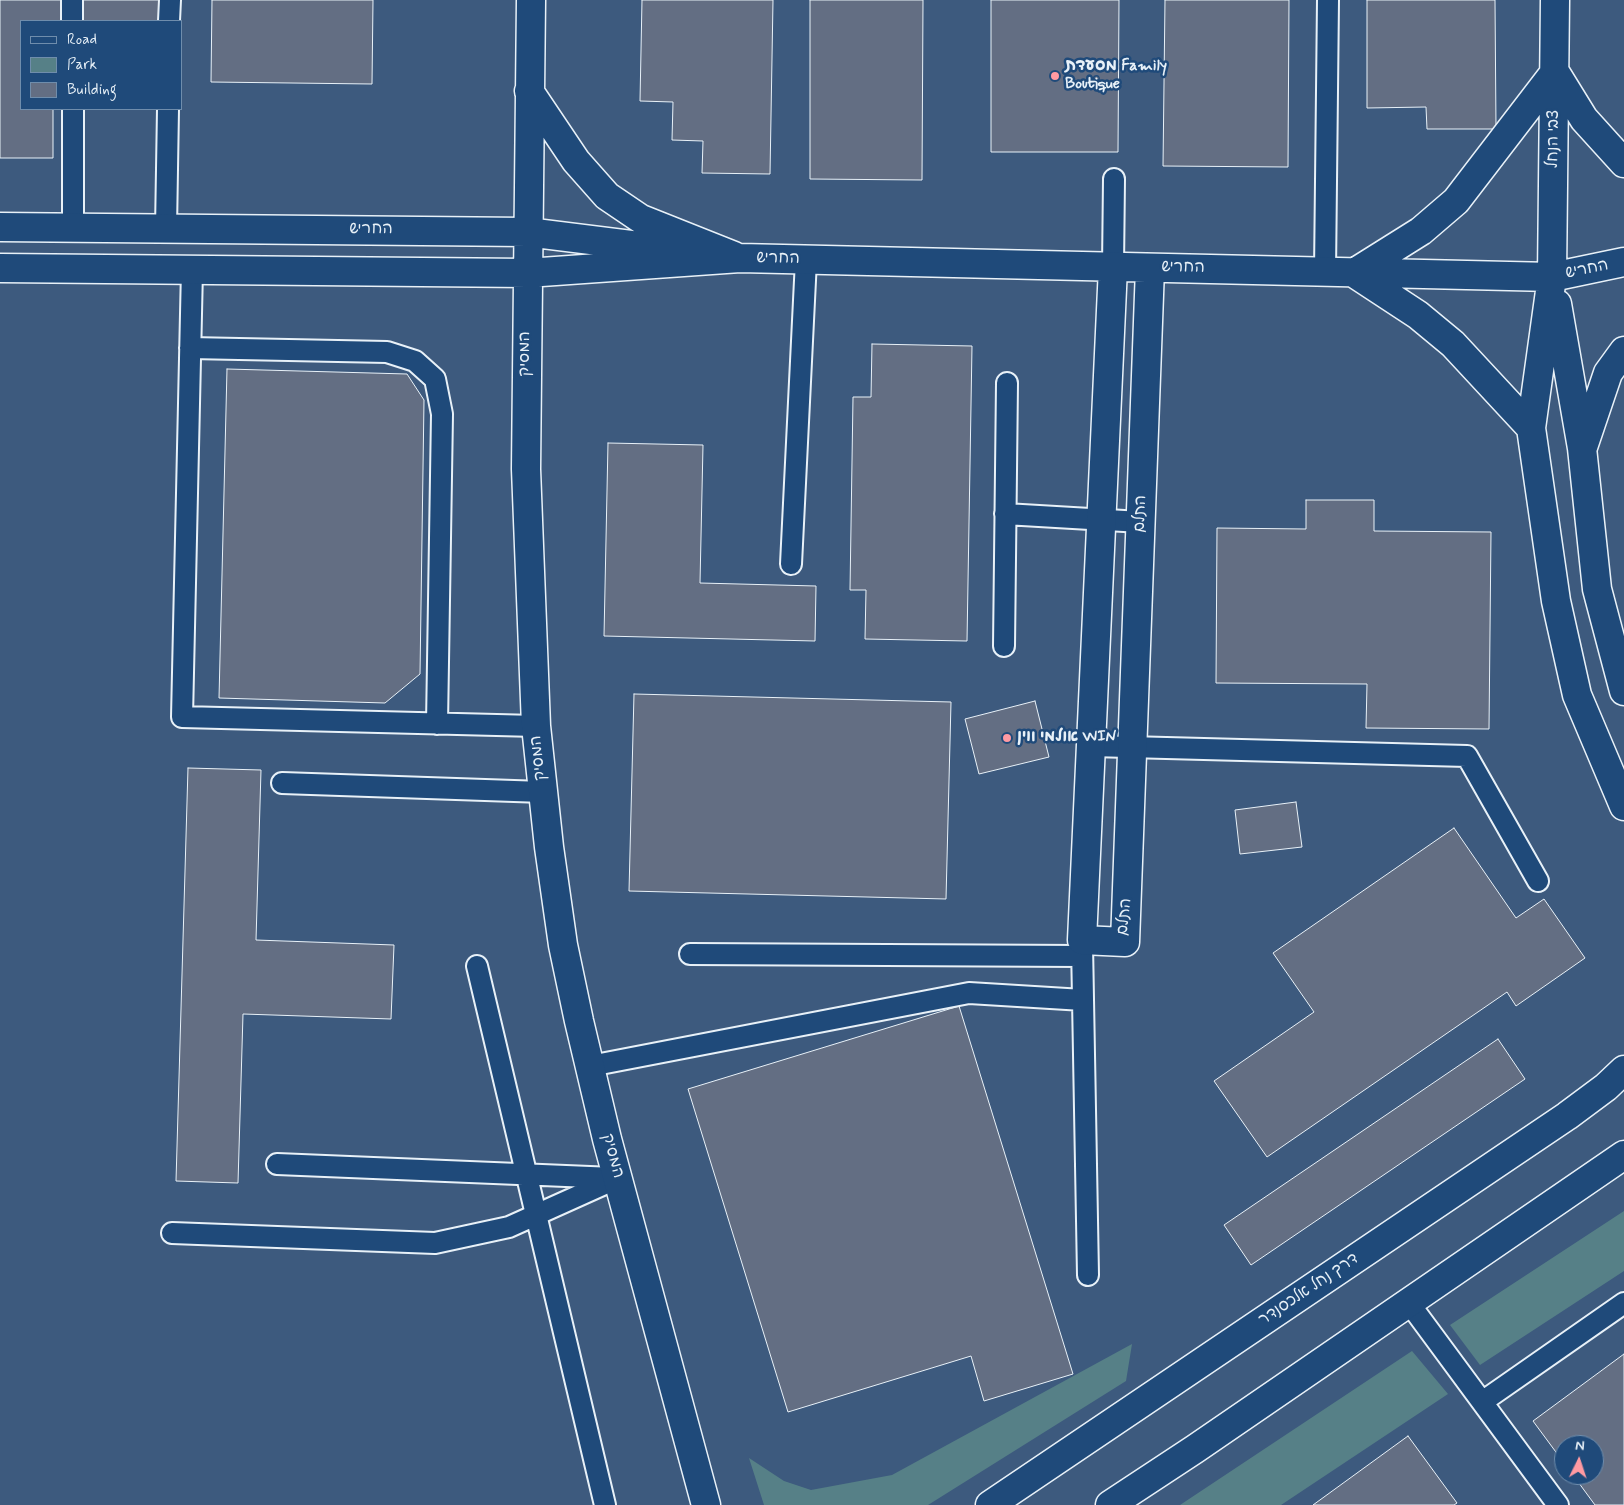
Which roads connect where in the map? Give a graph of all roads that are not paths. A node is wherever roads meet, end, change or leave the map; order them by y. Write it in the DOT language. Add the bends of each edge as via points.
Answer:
graph roads {
  1 [pos="72,0"];
  2 [pos="170,0"];
  3 [pos="531,0"];
  4 [pos="1328,0"];
  5 [pos="1555,0"];
  6 [pos="72,20"];
  7 [pos="169,20"];
  8 [pos="1555,72"];
  9 [pos="529,91"];
  10 [pos="73,110"];
  11 [pos="168,110"];
  12 [pos="1624,163"];
  13 [pos="1114,179"];
  14 [pos="0,227"];
  15 [pos="74,228"];
  16 [pos="166,229"];
  17 [pos="527,232"];
  18 [pos="740,258"];
  19 [pos="806,260"];
  20 [pos="1624,262"];
  21 [pos="1113,267"];
  22 [pos="0,268"];
  23 [pos="1150,268"];
  24 [pos="192,269"];
  25 [pos="1325,272"];
  26 [pos="527,273"];
  27 [pos="1354,273"];
  28 [pos="1552,278"];
  29 [pos="190,348"];
  30 [pos="1624,351"];
  31 [pos="1007,383"];
  32 [pos="1531,428"];
  33 [pos="1582,448"];
  34 [pos="1005,514"];
  35 [pos="1102,520"];
  36 [pos="1141,522"];
  37 [pos="791,564"];
  38 [pos="1004,646"];
  39 [pos="1621,674"];
  40 [pos="437,724"];
  41 [pos="536,726"];
  42 [pos="1091,746"];
  43 [pos="1133,746"];
  44 [pos="282,783"];
  45 [pos="543,792"];
  46 [pos="1624,806"];
  47 [pos="1538,881"];
  48 [pos="1082,948"];
  49 [pos="690,954"];
  50 [pos="477,966"];
  51 [pos="1083,1000"];
  52 [pos="590,1066"];
  53 [pos="1624,1070"];
  54 [pos="1624,1155"];
  55 [pos="277,1164"];
  56 [pos="526,1174"];
  57 [pos="618,1178"];
  58 [pos="536,1216"];
  59 [pos="172,1233"];
  60 [pos="1088,1275"];
  61 [pos="1409,1303"];
  62 [pos="1624,1303"];
  63 [pos="1482,1402"];
  64 [pos="707,1503"];
  65 [pos="605,1505"];
  66 [pos="990,1505"];
  67 [pos="1110,1505"];
  68 [pos="1558,1505"];
  1 -- 6 [label="lane"];
  2 -- 7 [label="lane"];
  3 -- 9 [label="street, המסיק"];
  4 -- 25 [label="lane"];
  5 -- 8 [label="street, צבי הנחל"];
  8 -- 12 [label="street" via="1584,119"];
  8 -- 27 [label="street" via="1456,201 1421,231"];
  8 -- 28 [label="street, צבי הנחל"];
  9 -- 17 [label="street, המסיק"];
  9 -- 18 [label="street" via="576,161 607,196 641,219"];
  10 -- 15 [label="lane"];
  11 -- 16 [label="lane"];
  13 -- 21 [label="lane"];
  14 -- 15 [label="street, החריש"];
  15 -- 16 [label="street, החריש"];
  16 -- 17 [label="street, החריש"];
  17 -- 18 [label="street, החריש"];
  17 -- 26 [label="street, המסיק"];
  18 -- 19 [label="street, החריש"];
  18 -- 26 [label="street, החריש"];
  19 -- 21 [label="street, החריש"];
  19 -- 37 [label="lane"];
  20 -- 28 [label="street, החריש"];
  21 -- 23 [label="street, החריש"];
  21 -- 35 [label="street"];
  22 -- 24 [label="street, החריש"];
  23 -- 25 [label="street, החריש"];
  23 -- 36 [label="street, התלם"];
  24 -- 26 [label="street, החריש"];
  24 -- 29 [label="lane"];
  25 -- 27 [label="street, החריש"];
  26 -- 41 [label="street, המסיק" via="526,469"];
  27 -- 28 [label="street, החריש"];
  27 -- 32 [label="street" via="1418,315 1453,344"];
  28 -- 32 [label="street"];
  28 -- 33 [label="street"];
  29 -- 40 [label="lane" via="387,352 415,361 434,379 442,414"];
  29 -- 40 [label="lane" via="182,717"];
  30 -- 33 [label="street" via="1608,373"];
  31 -- 34 [label="lane"];
  32 -- 46 [label="street" via="1556,601 1578,695"];
  33 -- 39 [label="street" via="1598,589"];
  34 -- 35 [label="lane"];
  34 -- 38 [label="lane"];
  35 -- 36 [label="lane"];
  35 -- 42 [label="street"];
  36 -- 43 [label="street, התלם"];
  40 -- 41 [label="lane"];
  41 -- 45 [label="street, המסיק"];
  42 -- 43 [label="lane"];
  42 -- 48 [label="street"];
  43 -- 47 [label="lane" via="1467,756"];
  43 -- 48 [label="street, התלם" via="1125,942"];
  44 -- 45 [label="lane"];
  45 -- 52 [label="street, המסיק" via="563,945"];
  48 -- 49 [label="lane"];
  48 -- 51 [label="lane"];
  50 -- 56 [label="lane"];
  51 -- 52 [label="lane" via="969,993"];
  51 -- 60 [label="lane"];
  52 -- 57 [label="street, המסיק"];
  53 -- 66 [label="street, דרך נחל אלכסנדר" via="1567,1116"];
  54 -- 61 [label="street"];
  55 -- 56 [label="lane"];
  56 -- 57 [label="lane"];
  56 -- 58 [label="lane"];
  57 -- 58 [label="lane"];
  57 -- 64 [label="street, המסיק"];
  58 -- 59 [label="lane" via="509,1227 435,1243"];
  58 -- 65 [label="lane"];
  61 -- 63 [label="lane"];
  61 -- 67 [label="street"];
  62 -- 63 [label="lane"];
  63 -- 68 [label="lane"];
}
